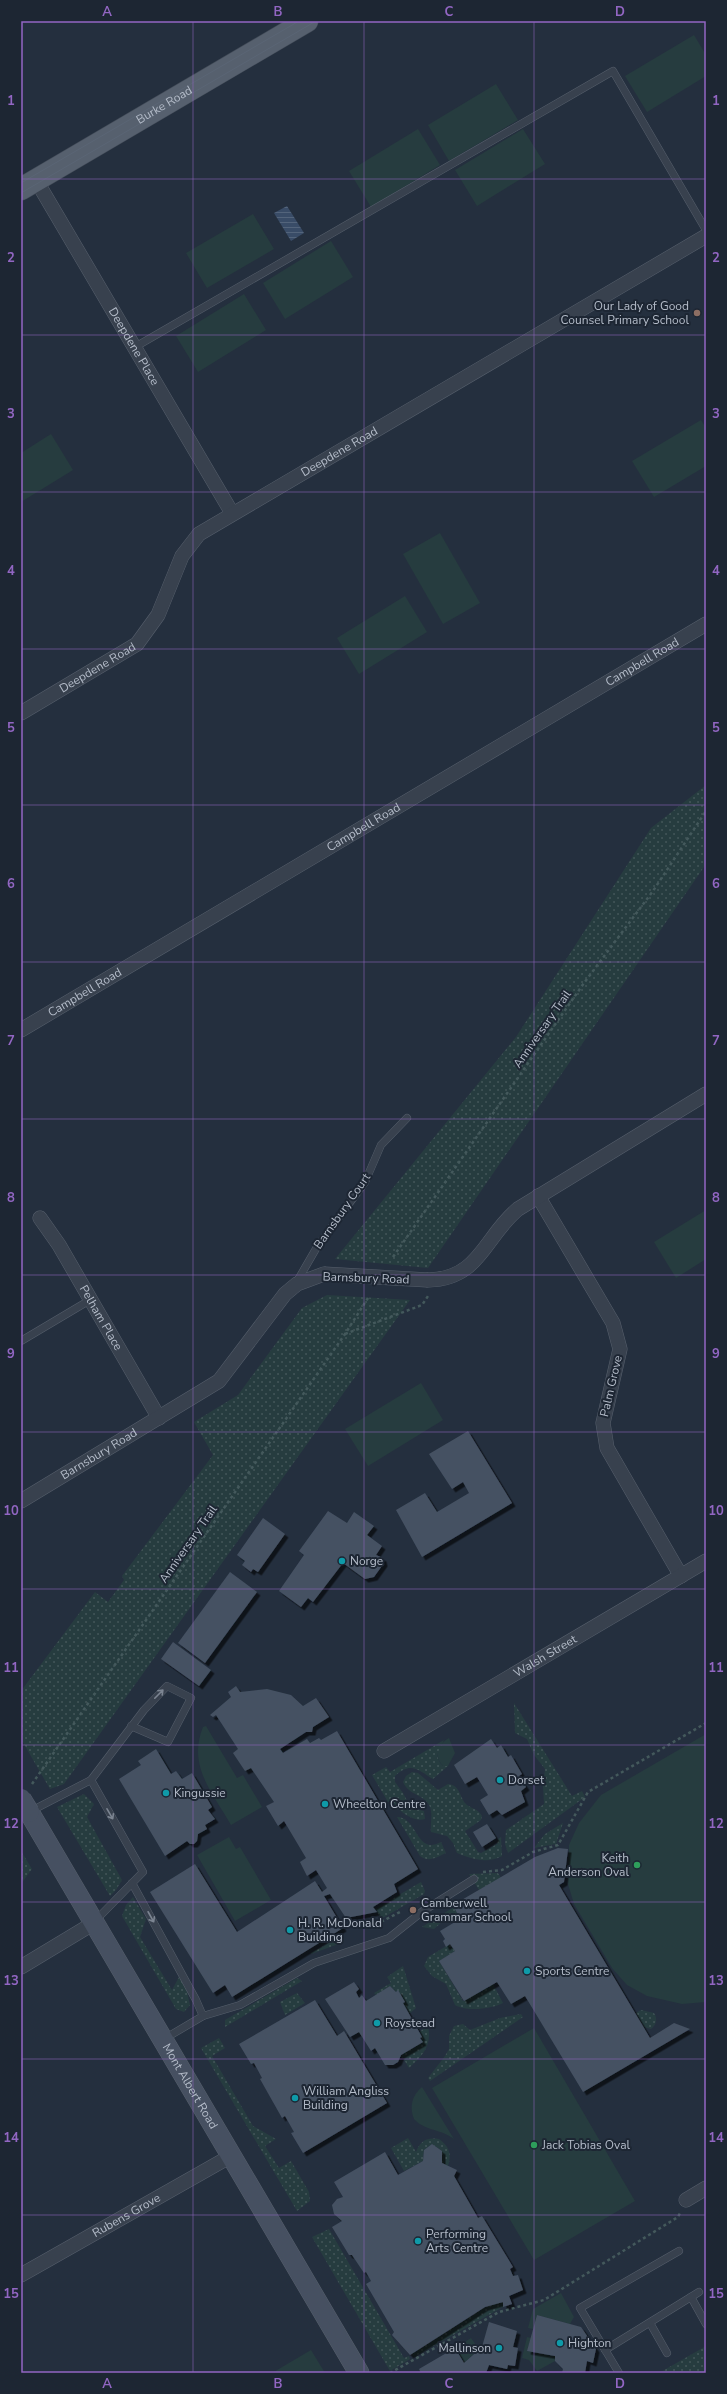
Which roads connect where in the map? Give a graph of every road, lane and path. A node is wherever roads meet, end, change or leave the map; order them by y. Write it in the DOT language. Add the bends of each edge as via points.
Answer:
graph roads {
  1 [pos="307,21"];
  2 [pos="29,184"];
  3 [pos="706,230"];
  4 [pos="706,236"];
  5 [pos="135,347"];
  6 [pos="232,513"];
  7 [pos="706,624"];
  8 [pos="21,713"];
  9 [pos="706,811"];
  10 [pos="21,1030"];
  11 [pos="706,1094"];
  12 [pos="407,1118"];
  13 [pos="538,1196"];
  14 [pos="40,1218"];
  15 [pos="393,1257"];
  16 [pos="294,1287"];
  17 [pos="368,1298"];
  18 [pos="90,1300"];
  19 [pos="422,1305"];
  20 [pos="345,1334"];
  21 [pos="21,1341"];
  22 [pos="159,1418"];
  23 [pos="21,1501"];
  24 [pos="706,1561"];
  25 [pos="681,1576"];
  26 [pos="706,1723"];
  27 [pos="132,1725"];
  28 [pos="384,1751"];
  29 [pos="90,1780"];
  30 [pos="27,1799"];
  31 [pos="478,1872"];
  32 [pos="474,1879"];
  33 [pos="132,1883"];
  34 [pos="401,1911"];
  35 [pos="94,1923"];
  36 [pos="389,1938"];
  37 [pos="21,1967"];
  38 [pos="203,2016"];
  39 [pos="162,2041"];
  40 [pos="232,2156"];
  41 [pos="706,2188"];
  42 [pos="686,2200"];
  43 [pos="679,2251"];
  44 [pos="21,2275"];
  45 [pos="699,2292"];
  46 [pos="691,2298"];
  47 [pos="650,2323"];
  48 [pos="706,2324"];
  49 [pos="605,2350"];
  50 [pos="667,2352"];
  51 [pos="359,2373"];
  52 [pos="390,2373"];
  53 [pos="619,2373"];
  1 -- 2 [label="main road, Burke Road"];
  2 -- 5 [label="street, Deepdene Place"];
  3 -- 5 [label="lane" via="613,71"];
  4 -- 6 [label="street, Deepdene Road"];
  5 -- 6 [label="street, Deepdene Place"];
  6 -- 8 [label="street, Deepdene Road" via="199,534 182,556 158,615 137,644"];
  7 -- 10 [label="street, Campbell Road"];
  9 -- 15 [label="path, Anniversary Trail" via="653,891 584,984"];
  11 -- 13 [label="street, Barnsbury Road"];
  12 -- 16 [label="lane, Barnsbury Court" via="381,1145 364,1182 300,1272"];
  13 -- 16 [label="street, Barnsbury Road, bridge" via="507,1220 469,1268 453,1277 428,1280 324,1274"];
  13 -- 25 [label="street, Palm Grove" via="612,1323 620,1349 603,1423 608,1448"];
  14 -- 18 [label="street, Pelham Place" via="59,1245"];
  16 -- 22 [label="street, Barnsbury Road" via="277,1304 225,1375 212,1386"];
  17 -- 20 [label="path, Anniversary Trail"];
  18 -- 21 [label="lane"];
  18 -- 22 [label="street, Pelham Place"];
  19 -- 20 [label="path"];
  20 -- 30 [label="path, Anniversary Trail"];
  22 -- 23 [label="street, Barnsbury Road"];
  24 -- 25 [label="street, Walsh Street"];
  25 -- 28 [label="street, Walsh Street"];
  26 -- 31 [label="path" via="588,1792 558,1845 533,1852 502,1870"];
  27 -- 27 [label="lane, one-way" via="167,1686 191,1698 168,1742"];
  27 -- 29 [label="lane"];
  29 -- 30 [label="lane"];
  29 -- 33 [label="lane, one-way" via="143,1872"];
  30 -- 35 [label="main road, Mont Albert Road"];
  32 -- 36 [label="lane" via="423,1911"];
  33 -- 35 [label="lane"];
  33 -- 38 [label="lane, one-way"];
  34 -- 36 [label="path" via="375,1925"];
  35 -- 37 [label="street"];
  35 -- 39 [label="main road, Mont Albert Road"];
  36 -- 38 [label="lane" via="314,1963 240,2005"];
  38 -- 39 [label="lane"];
  39 -- 40 [label="main road, Mont Albert Road"];
  40 -- 44 [label="street, Rubens Grove"];
  40 -- 51 [label="main road, Mont Albert Road"];
  41 -- 42 [label="street"];
  42 -- 52 [label="path" via="678,2217 544,2300 499,2312"];
  43 -- 49 [label="lane" via="580,2308"];
  45 -- 46 [label="lane"];
  46 -- 47 [label="lane"];
  46 -- 48 [label="lane"];
  47 -- 49 [label="lane"];
  47 -- 50 [label="lane"];
  49 -- 53 [label="lane"];
}
